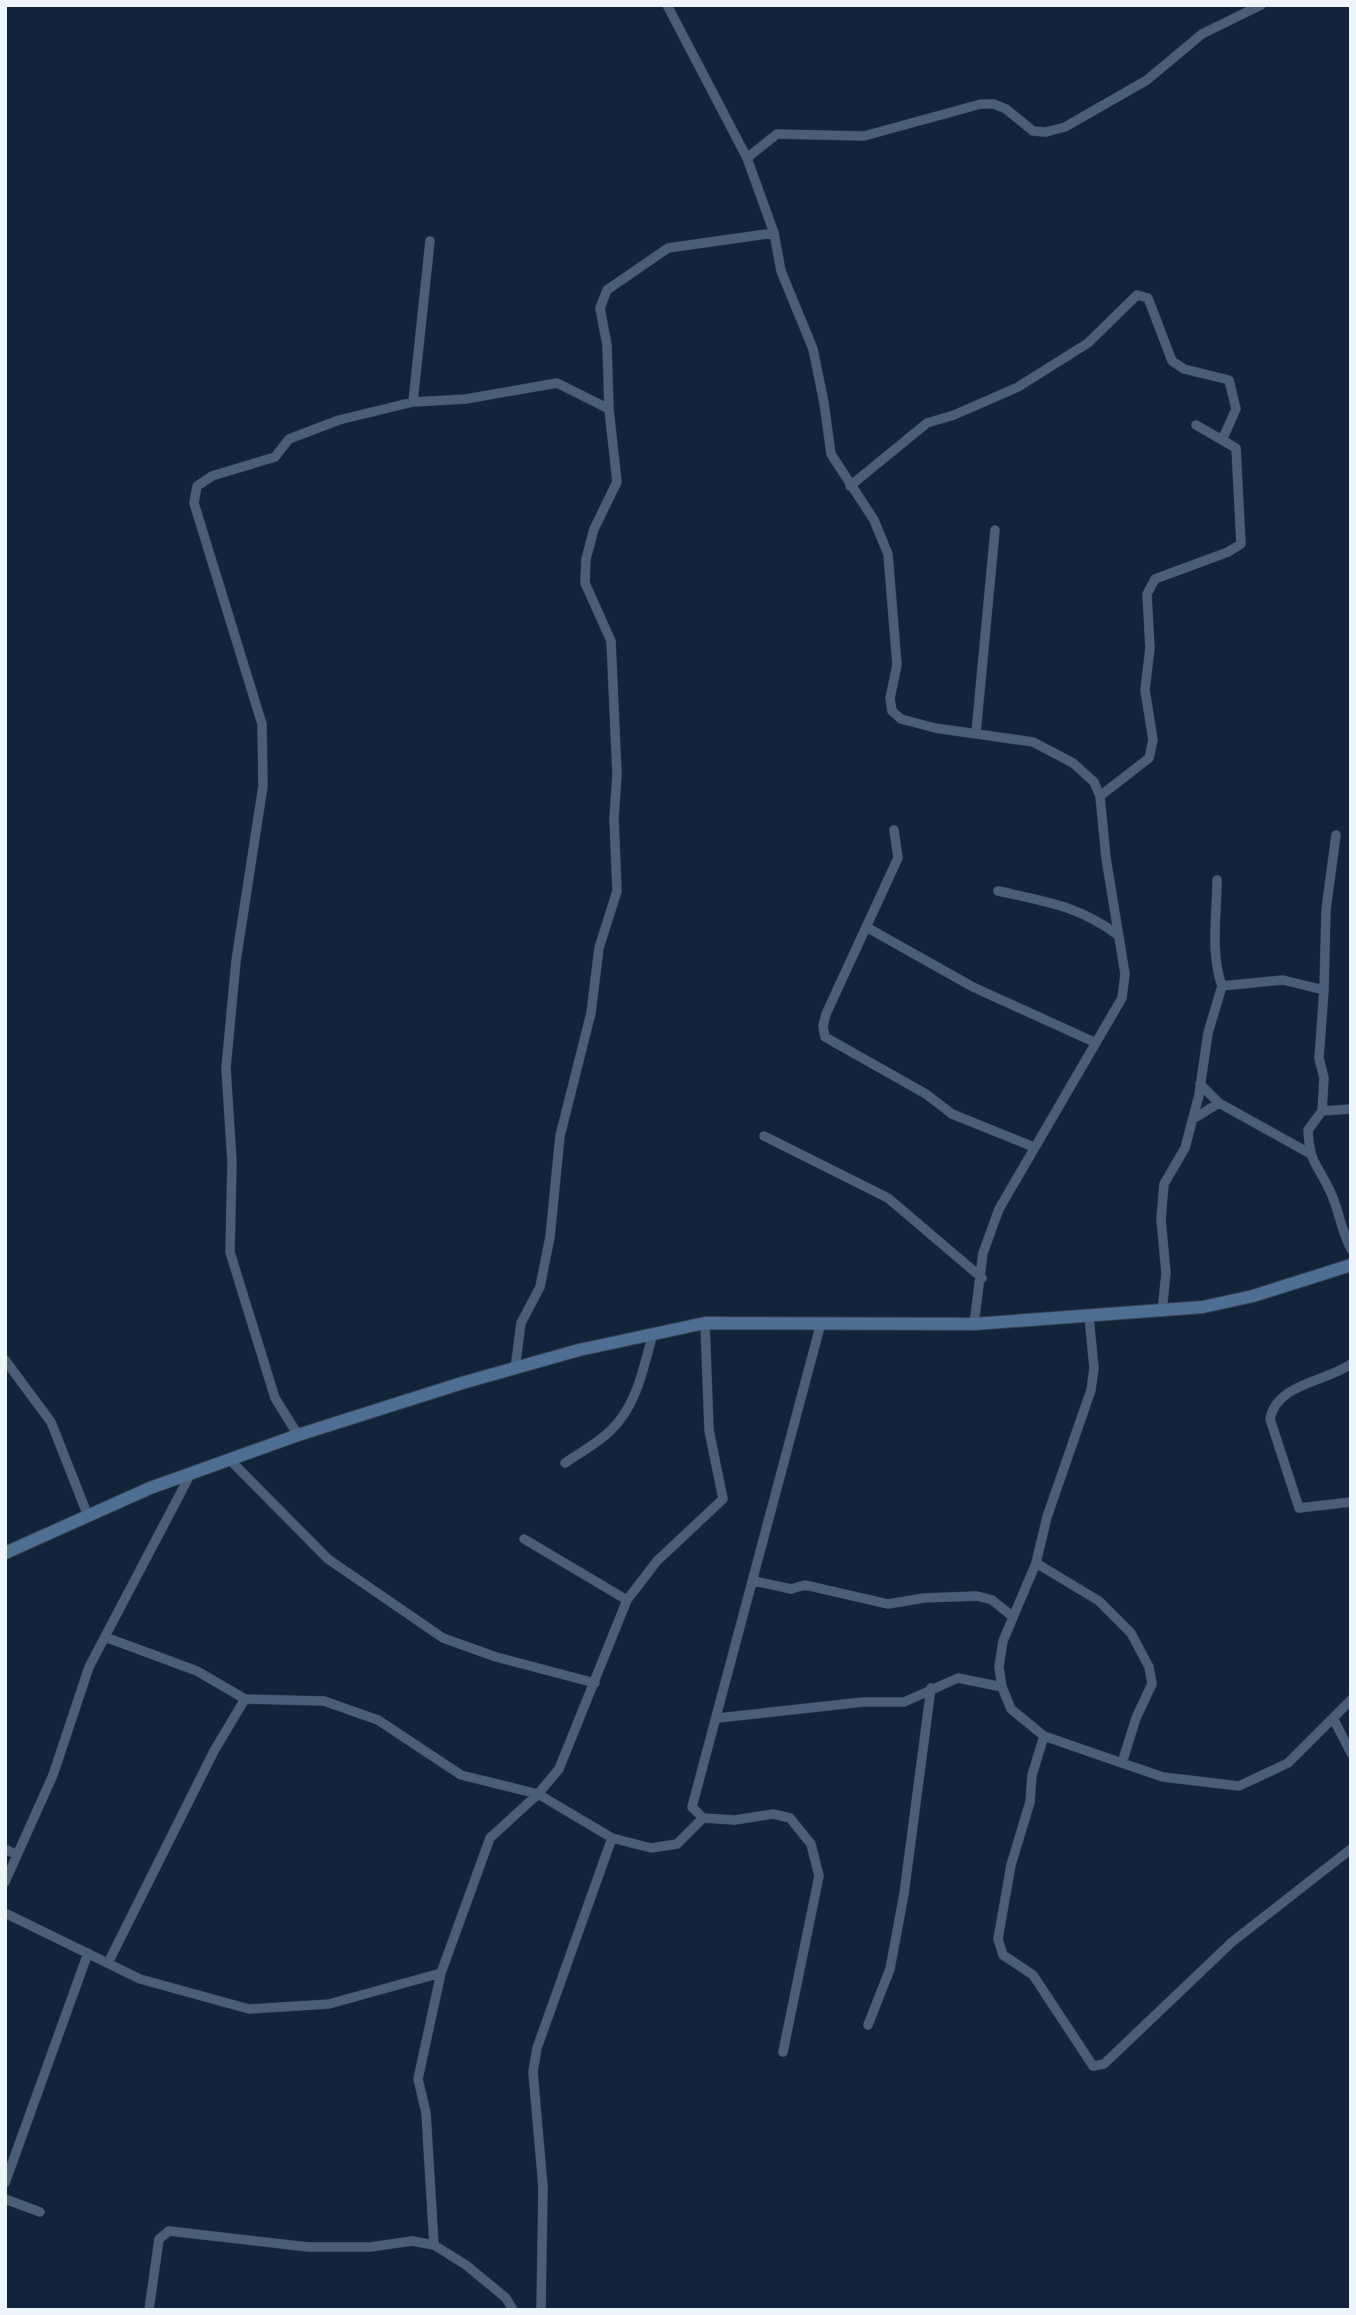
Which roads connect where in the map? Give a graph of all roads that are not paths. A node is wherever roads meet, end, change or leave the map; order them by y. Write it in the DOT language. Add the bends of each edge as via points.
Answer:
graph roads {
  1 [pos="667,5"];
  2 [pos="1261,5"];
  3 [pos="747,158"];
  4 [pos="774,233"];
  5 [pos="430,241"];
  6 [pos="413,402"];
  7 [pos="610,409"];
  8 [pos="1196,425"];
  9 [pos="1223,438"];
  10 [pos="850,486"];
  11 [pos="995,530"];
  12 [pos="975,733"];
  13 [pos="1100,796"];
  14 [pos="894,830"];
  15 [pos="1336,835"];
  16 [pos="1217,880"];
  17 [pos="998,891"];
  18 [pos="868,928"];
  19 [pos="1119,936"];
  20 [pos="1222,986"];
  21 [pos="1324,990"];
  22 [pos="1094,1042"];
  23 [pos="1200,1084"];
  24 [pos="1219,1103"];
  25 [pos="1351,1109"];
  26 [pos="1322,1111"];
  27 [pos="1193,1119"];
  28 [pos="764,1136"];
  29 [pos="1034,1147"];
  30 [pos="1309,1153"];
  31 [pos="1351,1249"];
  32 [pos="1351,1265"];
  33 [pos="982,1278"];
  34 [pos="1162,1312"];
  35 [pos="1089,1317"];
  36 [pos="705,1323"];
  37 [pos="821,1323"];
  38 [pos="974,1324"];
  39 [pos="652,1337"];
  40 [pos="5,1360"];
  41 [pos="1351,1364"];
  42 [pos="515,1369"];
  43 [pos="298,1435"];
  44 [pos="230,1460"];
  45 [pos="565,1464"];
  46 [pos="190,1475"];
  47 [pos="1351,1502"];
  48 [pos="88,1516"];
  49 [pos="524,1539"];
  50 [pos="5,1553"];
  51 [pos="1036,1563"];
  52 [pos="754,1581"];
  53 [pos="627,1600"];
  54 [pos="1012,1616"];
  55 [pos="105,1637"];
  56 [pos="595,1683"];
  57 [pos="1002,1687"];
  58 [pos="931,1688"];
  59 [pos="246,1699"];
  60 [pos="1351,1700"];
  61 [pos="718,1718"];
  62 [pos="1333,1718"];
  63 [pos="1044,1736"];
  64 [pos="1351,1752"];
  65 [pos="1122,1763"];
  66 [pos="538,1794"];
  67 [pos="703,1818"];
  68 [pos="612,1838"];
  69 [pos="5,1849"];
  70 [pos="1351,1849"];
  71 [pos="17,1854"];
  72 [pos="5,1882"];
  73 [pos="5,1913"];
  74 [pos="88,1953"];
  75 [pos="108,1963"];
  76 [pos="441,1973"];
  77 [pos="868,2025"];
  78 [pos="783,2052"];
  79 [pos="5,2183"];
  80 [pos="5,2199"];
  81 [pos="40,2212"];
  82 [pos="434,2245"];
  83 [pos="149,2310"];
  84 [pos="513,2310"];
  85 [pos="541,2310"];
  1 -- 3 [label="street"];
  2 -- 3 [label="street" via="1202,34 1147,80 1065,127 1033,131 1006,109 981,104 864,136 777,134"];
  3 -- 4 [label="street"];
  4 -- 7 [label="street" via="668,248 607,290 600,308"];
  4 -- 10 [label="street" via="781,271 813,349 831,454"];
  5 -- 6 [label="street"];
  6 -- 7 [label="street" via="466,399 557,383"];
  6 -- 43 [label="street" via="339,420 289,439 275,457 212,476 197,486 194,503 262,724 264,786 236,961 226,1068 232,1162 230,1252 275,1398"];
  7 -- 42 [label="street" via="617,482 594,530 585,583 611,641 617,891 599,948 591,1013 560,1136 540,1287 521,1322"];
  8 -- 9 [label="street"];
  9 -- 10 [label="street" via="1236,409 1229,380 1184,369 1172,361 1149,298 1137,295 1088,343 1018,387 927,423"];
  9 -- 13 [label="street" via="1236,448 1241,544 1156,579 1147,594 1150,648 1145,690 1153,740 1149,758"];
  10 -- 12 [label="street" via="874,520 888,554 897,666 892,711 901,719 934,728"];
  11 -- 12 [label="street"];
  12 -- 13 [label="street" via="1033,742 1073,763 1094,782"];
  13 -- 19 [label="street"];
  14 -- 18 [label="street" via="898,858"];
  15 -- 21 [label="street" via="1326,910"];
  16 -- 20 [label="street" via="1214,958"];
  17 -- 19 [label="street" via="1076,909"];
  18 -- 22 [label="street" via="973,987"];
  18 -- 29 [label="street" via="826,1014 825,1037 926,1094 952,1114"];
  19 -- 22 [label="street" via="1125,974 1122,998"];
  20 -- 21 [label="street" via="1283,980"];
  20 -- 23 [label="street" via="1210,1021"];
  21 -- 26 [label="street" via="1319,1058 1324,1078"];
  22 -- 29 [label="street"];
  23 -- 24 [label="street"];
  23 -- 27 [label="street"];
  24 -- 27 [label="street"];
  24 -- 30 [label="street"];
  25 -- 26 [label="street"];
  26 -- 30 [label="street" via="1308,1130"];
  27 -- 34 [label="street" via="1185,1148 1164,1184"];
  28 -- 33 [label="street" via="888,1198"];
  29 -- 33 [label="street" via="999,1209 983,1253"];
  30 -- 31 [label="street" via="1329,1189"];
  32 -- 34 [label="street" via="1253,1296"];
  33 -- 38 [label="street"];
  34 -- 35 [label="street"];
  35 -- 38 [label="street"];
  35 -- 51 [label="street" via="1094,1368 1091,1390 1046,1517"];
  36 -- 37 [label="street"];
  36 -- 39 [label="street"];
  36 -- 53 [label="street" via="709,1430 723,1499 657,1561"];
  37 -- 38 [label="street"];
  37 -- 52 [label="street"];
  39 -- 42 [label="street" via="579,1350"];
  39 -- 45 [label="street" via="638,1389 622,1415 610,1431"];
  40 -- 48 [label="street" via="51,1422"];
  41 -- 47 [label="street" via="1290,1392 1277,1402 1270,1419 1299,1508"];
  42 -- 43 [label="street"];
  43 -- 44 [label="street"];
  44 -- 46 [label="street"];
  44 -- 56 [label="street" via="328,1559 443,1638"];
  46 -- 48 [label="street"];
  46 -- 55 [label="street"];
  48 -- 50 [label="street"];
  49 -- 53 [label="street"];
  51 -- 54 [label="street"];
  51 -- 65 [label="street" via="1099,1601 1130,1633 1149,1667 1152,1684"];
  52 -- 54 [label="street" via="791,1589 805,1585 888,1604 977,1596 992,1600"];
  52 -- 61 [label="street"];
  53 -- 56 [label="street"];
  54 -- 57 [label="street" via="999,1667"];
  55 -- 59 [label="street" via="197,1671"];
  55 -- 71 [label="street" via="89,1667 53,1775"];
  56 -- 66 [label="street" via="559,1769"];
  57 -- 58 [label="street" via="958,1678"];
  57 -- 63 [label="street" via="1011,1709"];
  58 -- 61 [label="street" via="904,1702 863,1702"];
  58 -- 77 [label="street" via="890,1969"];
  59 -- 66 [label="street" via="324,1701 378,1720 461,1774"];
  59 -- 75 [label="street" via="214,1751"];
  60 -- 62 [label="street"];
  61 -- 67 [label="street" via="692,1807"];
  62 -- 64 [label="street"];
  62 -- 65 [label="street" via="1288,1763 1239,1786 1163,1777"];
  63 -- 65 [label="street"];
  63 -- 70 [label="street" via="1011,1865 999,1939 1003,1955 1033,1975 1093,2066 1104,2064 1232,1942"];
  66 -- 68 [label="street"];
  66 -- 76 [label="street" via="490,1838"];
  67 -- 68 [label="street" via="677,1844 651,1848"];
  67 -- 78 [label="street" via="736,1820 773,1814 790,1818 811,1844 819,1876"];
  68 -- 85 [label="street" via="537,2048 533,2072 543,2187"];
  69 -- 71 [label="street"];
  71 -- 72 [label="street"];
  73 -- 74 [label="street"];
  74 -- 75 [label="street"];
  74 -- 79 [label="street"];
  75 -- 76 [label="street" via="139,1979 249,2009 329,2004"];
  76 -- 82 [label="street" via="418,2079 426,2113"];
  80 -- 81 [label="street"];
  82 -- 83 [label="street" via="412,2241 308,2248 169,2231 159,2239"];
  82 -- 84 [label="street" via="466,2265 506,2298"];
}
